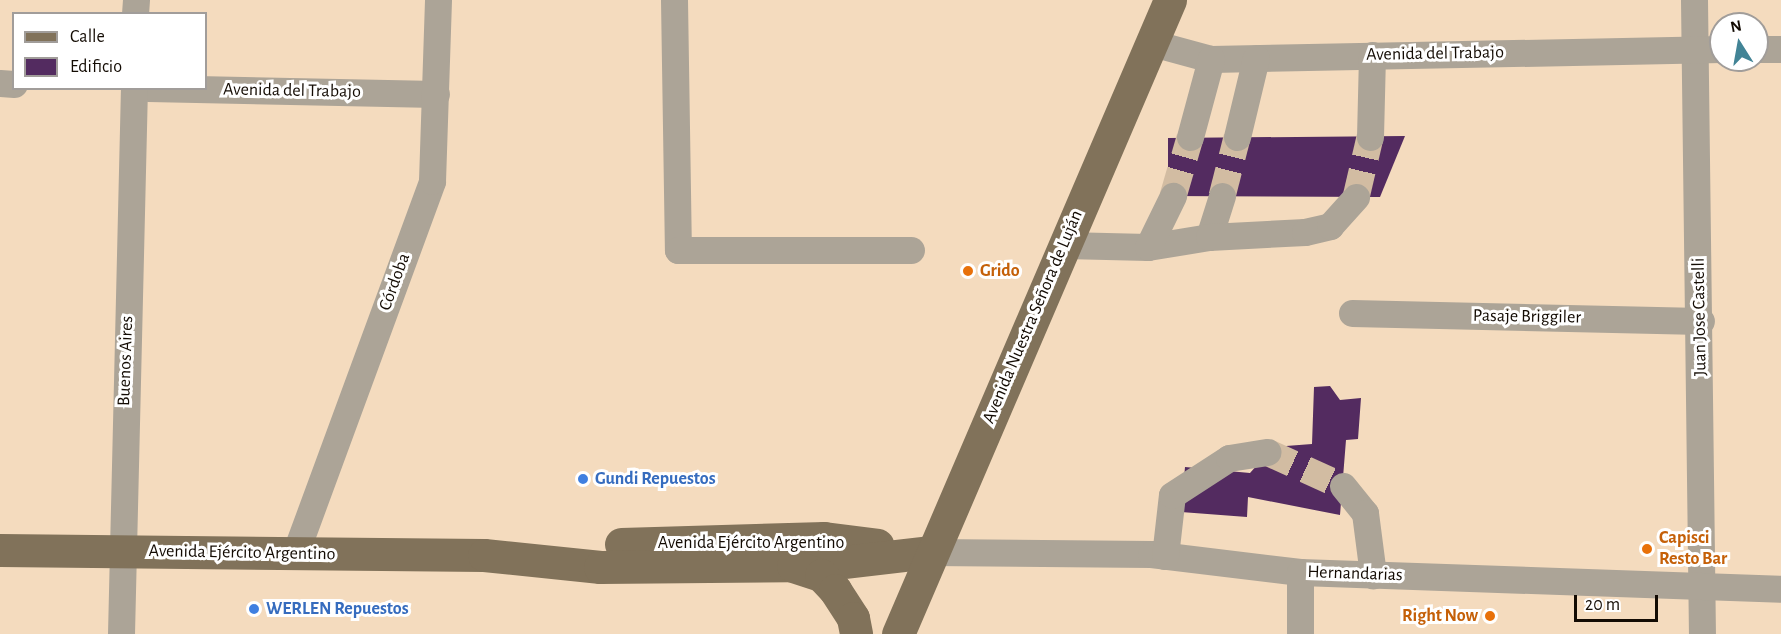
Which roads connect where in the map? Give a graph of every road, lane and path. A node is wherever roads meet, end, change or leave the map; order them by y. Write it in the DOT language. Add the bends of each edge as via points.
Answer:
graph roads {
  1 [pos="438,0"];
  2 [pos="674,0"];
  3 [pos="1170,0"];
  4 [pos="1694,0"];
  5 [pos="1152,43"];
  6 [pos="1694,49"];
  7 [pos="1709,49"];
  8 [pos="1372,56"];
  9 [pos="1256,58"];
  10 [pos="1211,59"];
  11 [pos="207,89"];
  12 [pos="134,90"];
  13 [pos="436,94"];
  14 [pos="1370,136"];
  15 [pos="1190,137"];
  16 [pos="1237,137"];
  17 [pos="1173,196"];
  18 [pos="1222,196"];
  19 [pos="1356,197"];
  20 [pos="1209,237"];
  21 [pos="1064,244"];
  22 [pos="1148,248"];
  23 [pos="912,250"];
  24 [pos="1352,313"];
  25 [pos="1701,321"];
  26 [pos="1268,452"];
  27 [pos="1343,486"];
  28 [pos="0,549"];
  29 [pos="121,550"];
  30 [pos="931,552"];
  31 [pos="295,554"];
  32 [pos="484,555"];
  33 [pos="1165,555"];
  34 [pos="791,565"];
  35 [pos="1300,572"];
  36 [pos="1373,575"];
  37 [pos="1703,588"];
  38 [pos="1781,589"];
  39 [pos="121,634"];
  40 [pos="856,634"];
  41 [pos="898,634"];
  42 [pos="1300,634"];
  43 [pos="1702,634"];
  1 -- 13 [label="street, Córdoba"];
  2 -- 23 [label="street" via="678,250"];
  3 -- 5 [label="main road, Avenida Nuestra Señora de Luján"];
  4 -- 6 [label="street, Juan Jose Castelli"];
  5 -- 10 [label="street, Avenida del Trabajo"];
  5 -- 21 [label="main road, Avenida Nuestra Señora de Luján"];
  6 -- 7 [label="street, Avenida del Trabajo"];
  6 -- 8 [label="street, Avenida del Trabajo"];
  6 -- 25 [label="street, Juan Jose Castelli"];
  8 -- 9 [label="street, Avenida del Trabajo"];
  8 -- 14 [label="street"];
  9 -- 10 [label="street, Avenida del Trabajo"];
  9 -- 16 [label="street"];
  10 -- 15 [label="street"];
  11 -- 13 [label="street, Avenida del Trabajo"];
  12 -- 29 [label="street, Buenos Aires"];
  13 -- 31 [label="street, Córdoba" via="432,181"];
  17 -- 22 [label="street"];
  18 -- 20 [label="street"];
  19 -- 20 [label="street" via="1330,226 1305,232"];
  20 -- 22 [label="street"];
  21 -- 22 [label="street"];
  21 -- 30 [label="main road, Avenida Nuestra Señora de Luján"];
  24 -- 25 [label="street, Pasaje Briggiler"];
  25 -- 37 [label="street, Juan Jose Castelli"];
  26 -- 33 [label="street" via="1229,458 1172,495"];
  27 -- 36 [label="street" via="1365,513"];
  28 -- 29 [label="main road, Avenida Ejército Argentino"];
  29 -- 31 [label="main road, Avenida Ejército Argentino"];
  29 -- 39 [label="street, Buenos Aires"];
  30 -- 32 [label="main road, Avenida Ejército Argentino" via="824,538 600,545"];
  30 -- 33 [label="street, Hernandarias"];
  30 -- 34 [label="main road, Avenida Ejército Argentino"];
  30 -- 41 [label="main road, Avenida Nuestra Señora de Luján"];
  31 -- 32 [label="main road, Avenida Ejército Argentino"];
  32 -- 34 [label="main road, Avenida Ejército Argentino" via="600,567"];
  33 -- 35 [label="street, Hernandarias"];
  34 -- 40 [label="main road" via="821,575 853,618"];
  35 -- 36 [label="street, Hernandarias"];
  35 -- 42 [label="street"];
  36 -- 37 [label="street, Hernandarias"];
  37 -- 38 [label="street, Hernandarias"];
  37 -- 43 [label="street, Juan Jose Castelli"];
}
